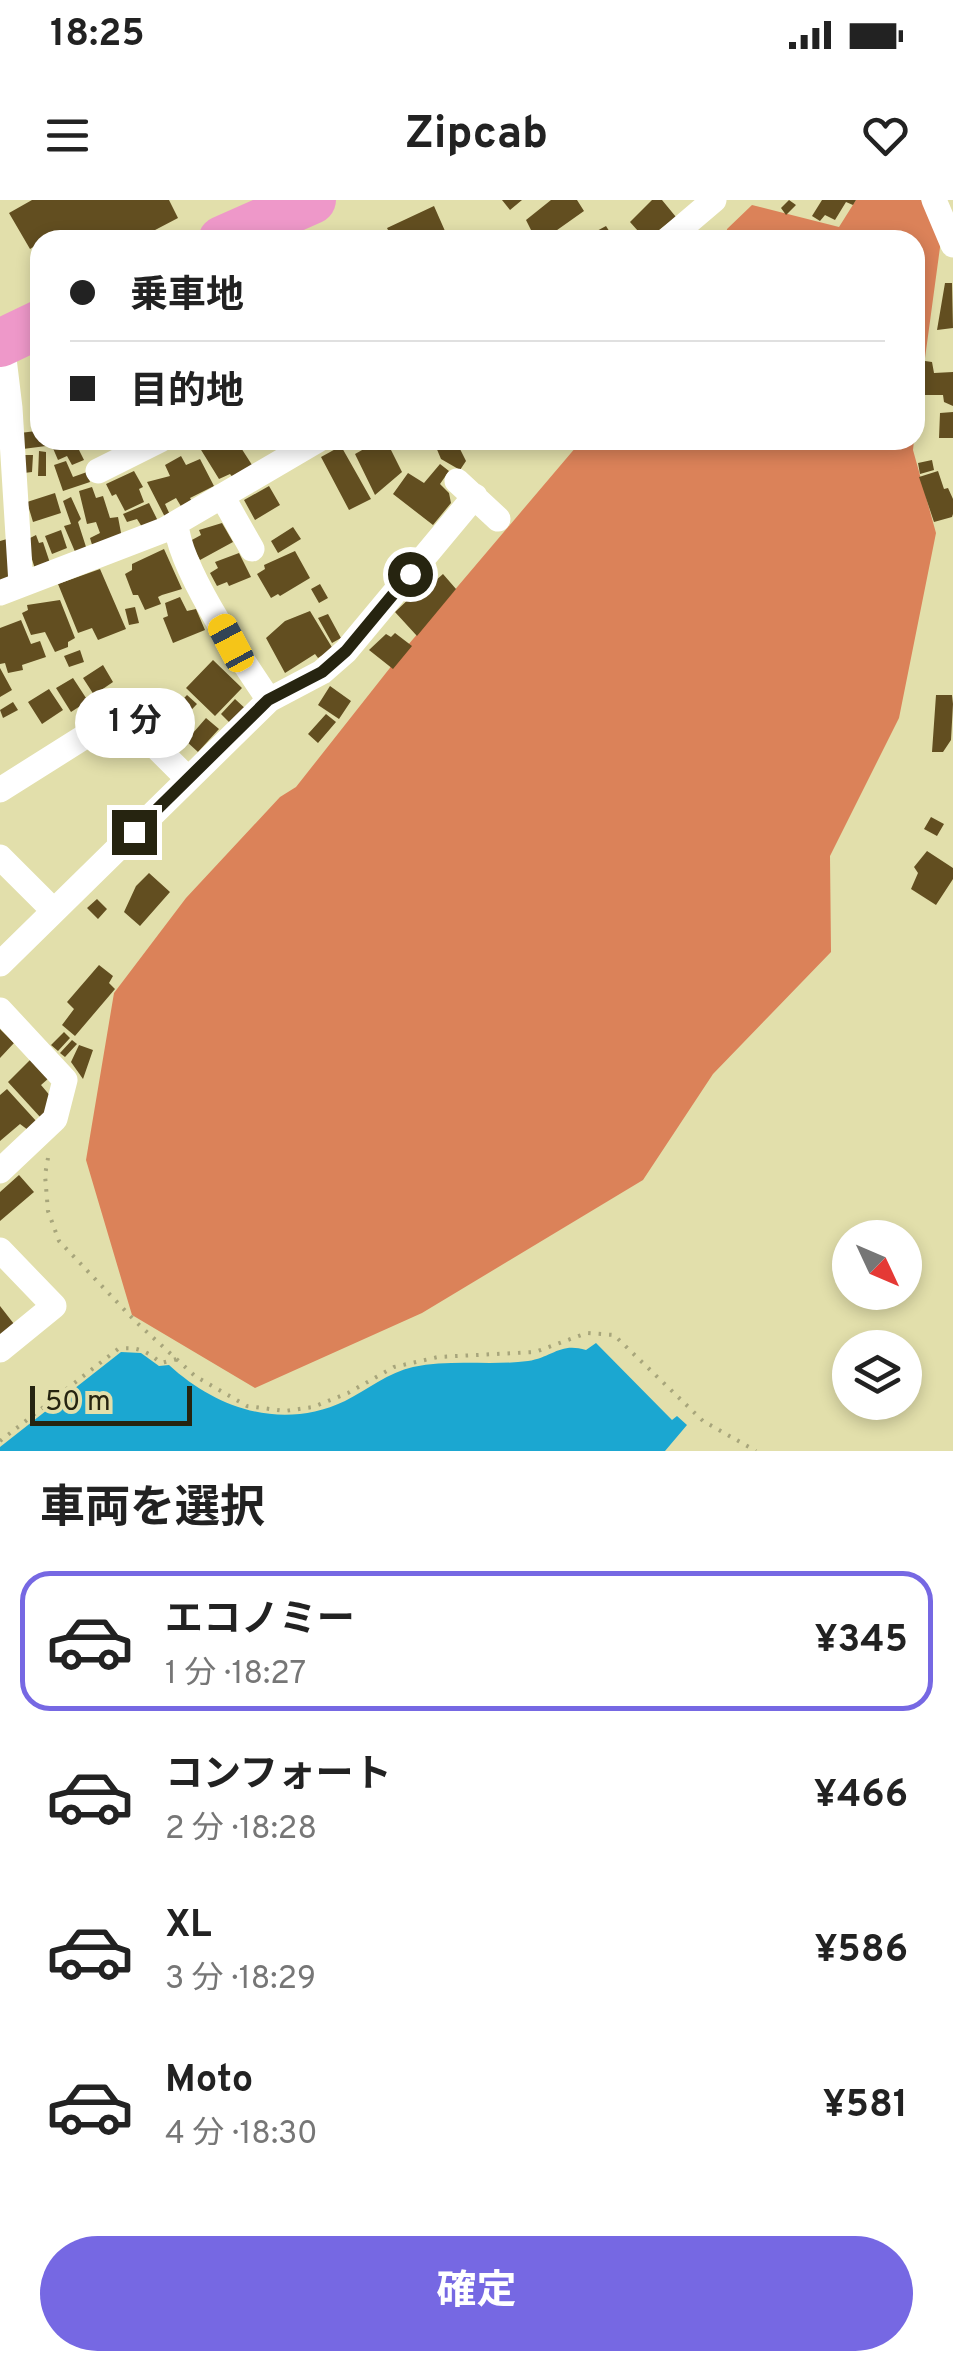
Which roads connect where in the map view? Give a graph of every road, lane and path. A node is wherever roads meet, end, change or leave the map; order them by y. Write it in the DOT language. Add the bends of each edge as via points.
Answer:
graph roads {
  1 [pos="312,200"];
  2 [pos="714,200"];
  3 [pos="934,200"];
  4 [pos="244,230"];
  5 [pos="678,230"];
  6 [pos="953,245"];
  7 [pos="14,336"];
  8 [pos="139,450"];
  9 [pos="301,450"];
  10 [pos="98,470"];
  11 [pos="222,496"];
  12 [pos="498,519"];
  13 [pos="176,523"];
  14 [pos="252,548"];
  15 [pos="11,588"];
  16 [pos="268,700"];
  17 [pos="188,779"];
  18 [pos="0,790"];
  19 [pos="0,857"];
  20 [pos="54,911"];
  21 [pos="0,964"];
  22 [pos="0,1010"];
  23 [pos="55,1119"];
  24 [pos="0,1171"];
  25 [pos="0,1250"];
  26 [pos="0,1350"];
  27 [pos="176,1359"];
  28 [pos="0,1440"];
  29 [pos="756,1451"];
  1 -- 4 [label="highway"];
  2 -- 5 [label="street"];
  3 -- 6 [label="street"];
  7 -- 15 [label="street"];
  8 -- 10 [label="street"];
  9 -- 11 [label="street"];
  11 -- 13 [label="street"];
  11 -- 14 [label="street"];
  12 -- 16 [label="street" via="466,489 346,651 322,672"];
  13 -- 15 [label="street"];
  13 -- 16 [label="street" via="178,544"];
  16 -- 17 [label="street"];
  17 -- 18 [label="street" via="122,712"];
  17 -- 20 [label="street"];
  19 -- 20 [label="street"];
  20 -- 21 [label="street"];
  22 -- 23 [label="street" via="64,1080"];
  23 -- 24 [label="street"];
  23 -- 27 [label="path" via="44,1175 59,1241"];
  25 -- 26 [label="street" via="54,1306"];
  27 -- 28 [label="path" via="161,1363 148,1352 118,1348"];
  27 -- 29 [label="path" via="246,1406 285,1411 313,1408 394,1367 438,1357 535,1352 587,1333 614,1335 703,1420"];
}
